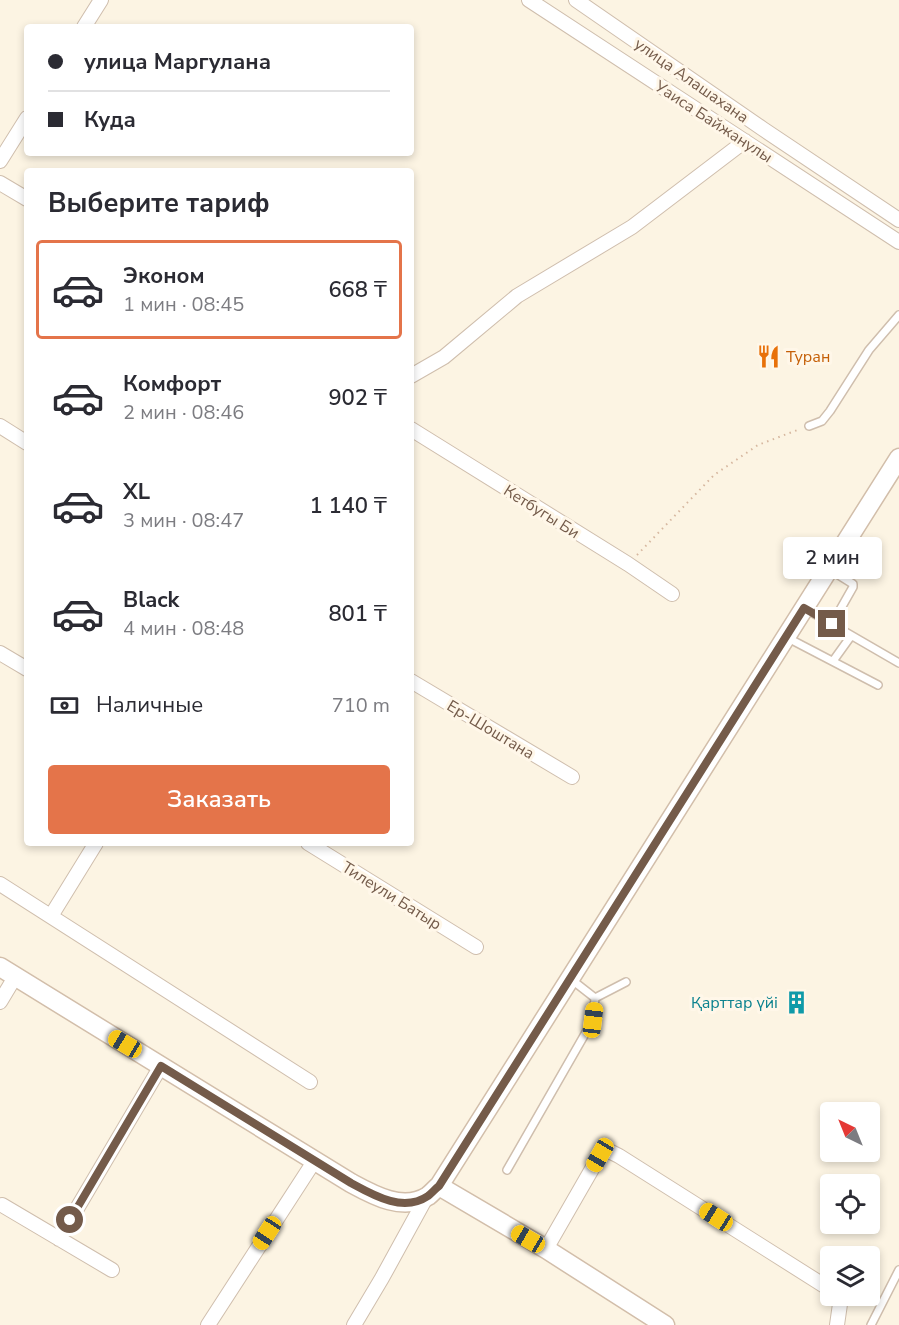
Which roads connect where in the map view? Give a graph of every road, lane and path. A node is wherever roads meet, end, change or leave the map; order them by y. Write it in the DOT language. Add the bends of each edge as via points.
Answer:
graph roads {
  1 [pos="101,0"];
  2 [pos="529,0"];
  3 [pos="576,0"];
  4 [pos="86,24"];
  5 [pos="24,123"];
  6 [pos="745,141"];
  7 [pos="0,161"];
  8 [pos="0,183"];
  9 [pos="24,197"];
  10 [pos="899,220"];
  11 [pos="899,242"];
  12 [pos="899,315"];
  13 [pos="414,374"];
  14 [pos="0,426"];
  15 [pos="809,426"];
  16 [pos="414,431"];
  17 [pos="24,441"];
  18 [pos="899,458"];
  19 [pos="628,564"];
  20 [pos="829,570"];
  21 [pos="672,594"];
  22 [pos="804,608"];
  23 [pos="832,624"];
  24 [pos="786,636"];
  25 [pos="851,636"];
  26 [pos="0,653"];
  27 [pos="833,661"];
  28 [pos="899,663"];
  29 [pos="24,667"];
  30 [pos="414,683"];
  31 [pos="878,685"];
  32 [pos="572,777"];
  33 [pos="94,846"];
  34 [pos="313,846"];
  35 [pos="0,884"];
  36 [pos="51,916"];
  37 [pos="476,947"];
  38 [pos="8,972"];
  39 [pos="570,978"];
  40 [pos="626,982"];
  41 [pos="595,998"];
  42 [pos="0,1002"];
  43 [pos="161,1066"];
  44 [pos="310,1082"];
  45 [pos="315,1160"];
  46 [pos="507,1170"];
  47 [pos="433,1191"];
  48 [pos="2,1205"];
  49 [pos="59,1239"];
  50 [pos="546,1249"];
  51 [pos="112,1270"];
  52 [pos="899,1270"];
  53 [pos="820,1283"];
  54 [pos="840,1306"];
  55 [pos="208,1325"];
  56 [pos="354,1325"];
  57 [pos="665,1325"];
  58 [pos="837,1325"];
  59 [pos="871,1325"];
  1 -- 4 [label="street"];
  2 -- 6 [label="street, Уаиса Байжанулы"];
  3 -- 10 [label="street, улица Алашахана"];
  5 -- 7 [label="street"];
  6 -- 11 [label="street, Уаиса Байжанулы"];
  6 -- 13 [label="street" via="632,227 517,296 444,357"];
  8 -- 9 [label="street"];
  12 -- 15 [label="lane" via="869,350 822,421"];
  14 -- 17 [label="street"];
  15 -- 19 [label="path" via="758,445 714,475"];
  16 -- 19 [label="street, Кетбугы Би"];
  18 -- 20 [label="main road"];
  19 -- 21 [label="street, Кетбугы Би"];
  20 -- 22 [label="main road"];
  20 -- 23 [label="lane" via="853,584"];
  22 -- 23 [label="lane"];
  22 -- 24 [label="main road"];
  23 -- 25 [label="lane"];
  24 -- 27 [label="lane"];
  24 -- 39 [label="main road"];
  25 -- 27 [label="lane"];
  25 -- 28 [label="lane"];
  26 -- 29 [label="street"];
  27 -- 31 [label="lane"];
  30 -- 32 [label="street, Ер-Шоштана"];
  33 -- 36 [label="street"];
  34 -- 37 [label="street, Тилеули Батыр"];
  35 -- 36 [label="street"];
  36 -- 44 [label="street"];
  38 -- 42 [label="street"];
  38 -- 43 [label="main road"];
  39 -- 41 [label="lane"];
  39 -- 47 [label="main road"];
  40 -- 41 [label="lane"];
  41 -- 46 [label="lane" via="593,1020"];
  43 -- 45 [label="main road"];
  43 -- 49 [label="street"];
  45 -- 47 [label="main road" via="351,1183 393,1202 409,1202"];
  45 -- 55 [label="street"];
  47 -- 50 [label="main road"];
  47 -- 56 [label="street"];
  48 -- 49 [label="street"];
  49 -- 51 [label="street"];
  50 -- 53 [label="street" via="600,1155 607,1150"];
  50 -- 57 [label="main road"];
  52 -- 59 [label="lane"];
  54 -- 58 [label="street"];
}
